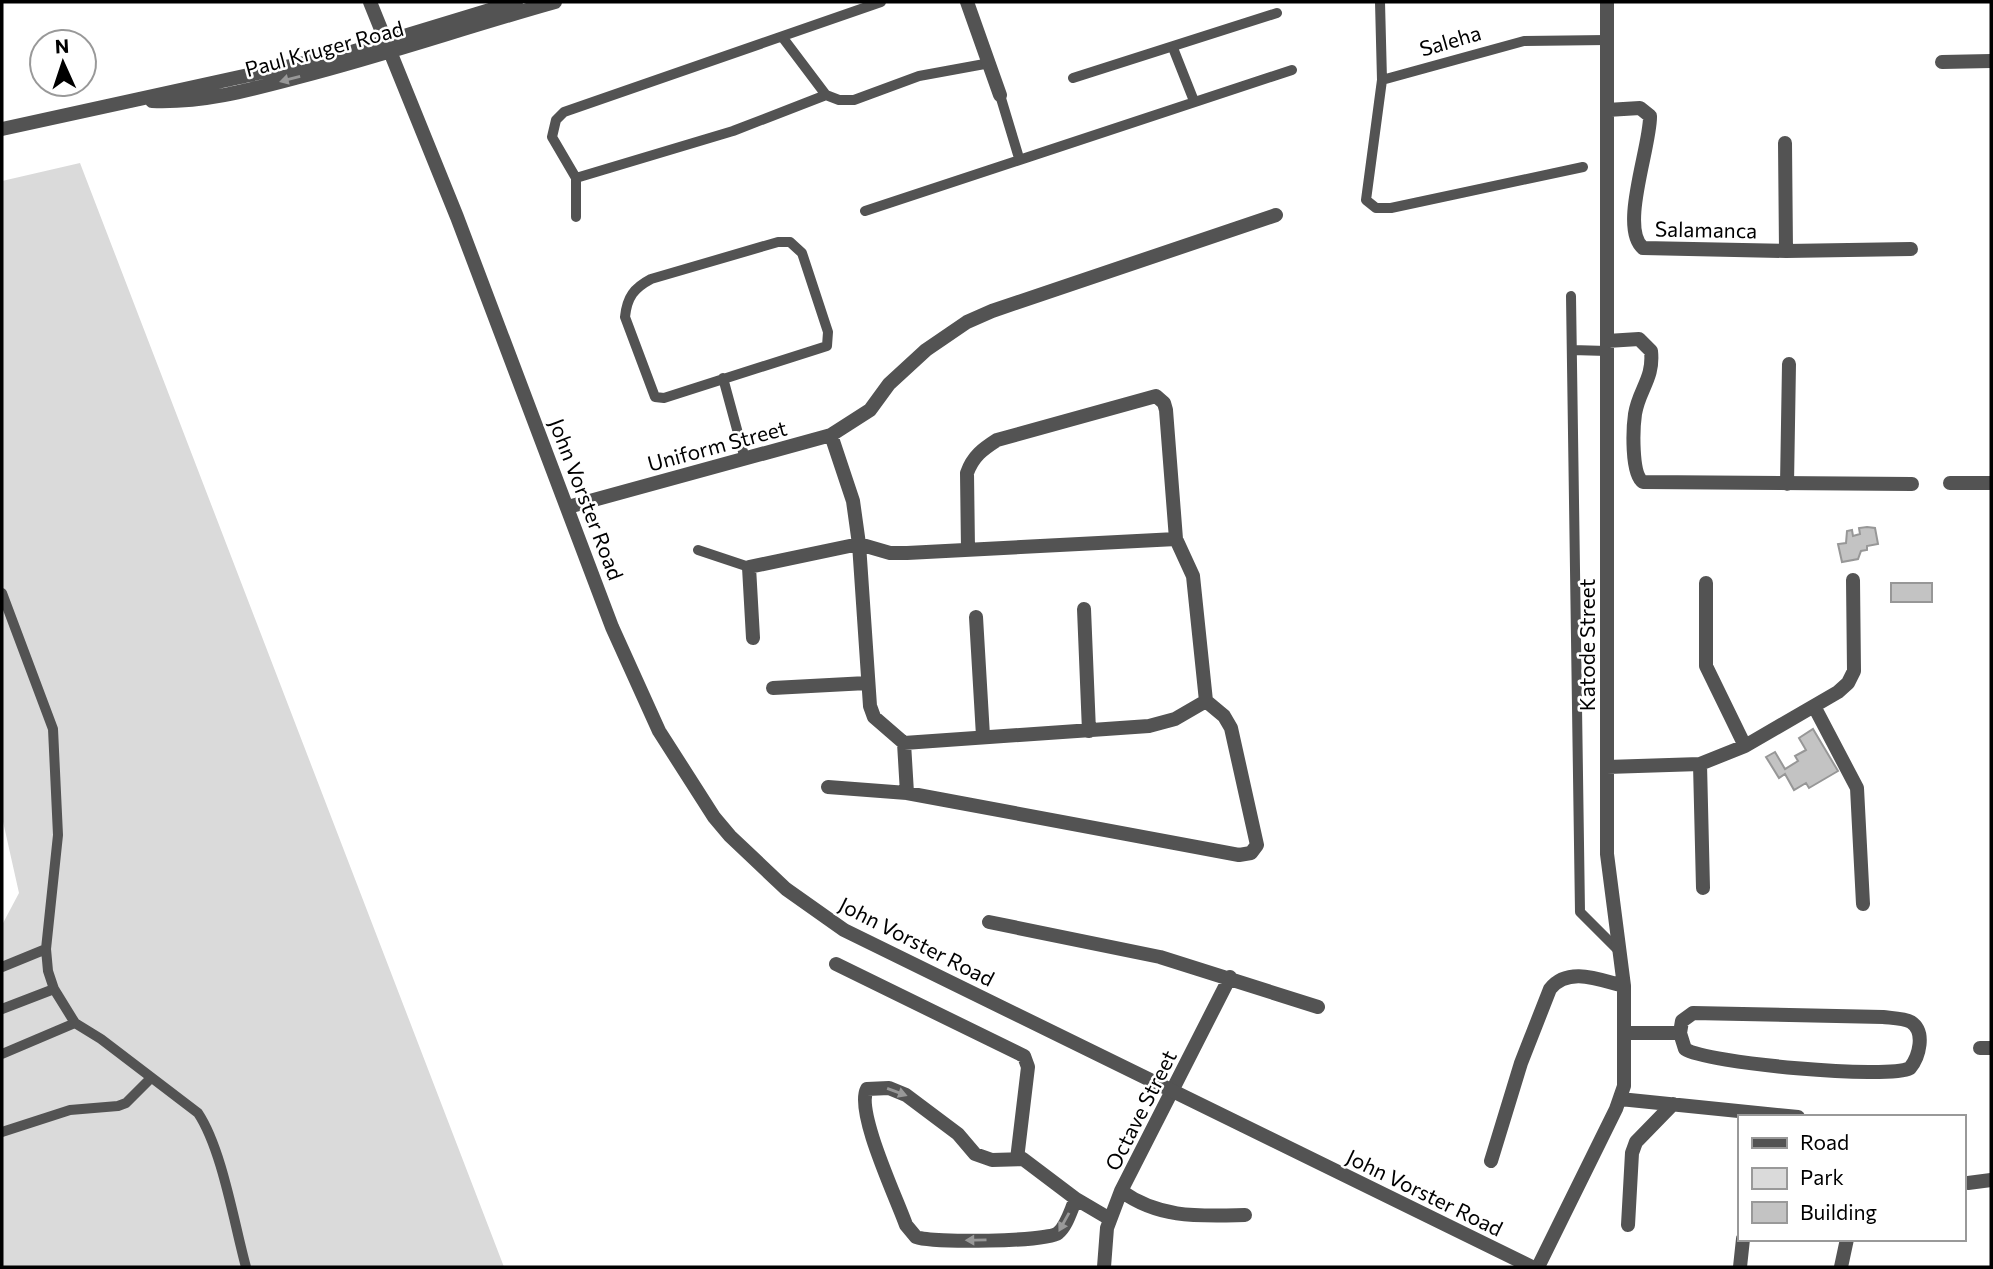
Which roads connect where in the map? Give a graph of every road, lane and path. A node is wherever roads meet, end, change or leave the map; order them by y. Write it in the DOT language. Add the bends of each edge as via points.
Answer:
graph roads {
  1 [pos="370,2"];
  2 [pos="516,2"];
  3 [pos="555,2"];
  4 [pos="881,2"];
  5 [pos="967,2"];
  6 [pos="1380,2"];
  7 [pos="1607,2"];
  8 [pos="1278,13"];
  9 [pos="783,38"];
  10 [pos="1607,40"];
  11 [pos="388,48"];
  12 [pos="1173,48"];
  13 [pos="1991,61"];
  14 [pos="1942,62"];
  15 [pos="990,63"];
  16 [pos="1292,70"];
  17 [pos="1073,78"];
  18 [pos="1382,80"];
  19 [pos="826,95"];
  20 [pos="1000,95"];
  21 [pos="1194,101"];
  22 [pos="1607,110"];
  23 [pos="2,129"];
  24 [pos="1785,143"];
  25 [pos="1019,158"];
  26 [pos="1584,167"];
  27 [pos="576,178"];
  28 [pos="865,211"];
  29 [pos="1276,215"];
  30 [pos="576,217"];
  31 [pos="1911,249"];
  32 [pos="1786,251"];
  33 [pos="1571,296"];
  34 [pos="1607,346"];
  35 [pos="1572,350"];
  36 [pos="1789,364"];
  37 [pos="723,378"];
  38 [pos="831,435"];
  39 [pos="744,459"];
  40 [pos="1991,482"];
  41 [pos="1950,483"];
  42 [pos="1787,484"];
  43 [pos="1912,484"];
  44 [pos="568,508"];
  45 [pos="1176,539"];
  46 [pos="859,544"];
  47 [pos="968,549"];
  48 [pos="698,551"];
  49 [pos="749,566"];
  50 [pos="1853,580"];
  51 [pos="1706,583"];
  52 [pos="2,593"];
  53 [pos="1084,609"];
  54 [pos="976,617"];
  55 [pos="753,638"];
  56 [pos="867,683"];
  57 [pos="773,688"];
  58 [pos="1206,701"];
  59 [pos="1815,708"];
  60 [pos="1089,731"];
  61 [pos="983,736"];
  62 [pos="904,743"];
  63 [pos="1745,746"];
  64 [pos="1700,764"];
  65 [pos="1607,767"];
  66 [pos="828,787"];
  67 [pos="907,793"];
  68 [pos="1703,888"];
  69 [pos="1863,904"];
  70 [pos="989,922"];
  71 [pos="46,949"];
  72 [pos="1621,953"];
  73 [pos="836,964"];
  74 [pos="2,967"];
  75 [pos="1230,977"];
  76 [pos="1624,986"];
  77 [pos="54,989"];
  78 [pos="1318,1007"];
  79 [pos="2,1009"];
  80 [pos="75,1023"];
  81 [pos="1626,1033"];
  82 [pos="1680,1033"];
  83 [pos="2,1054"];
  84 [pos="150,1078"];
  85 [pos="1173,1093"];
  86 [pos="1620,1099"];
  87 [pos="1673,1104"];
  88 [pos="1755,1115"];
  89 [pos="2,1132"];
  90 [pos="1017,1159"];
  91 [pos="1491,1161"];
  92 [pos="1991,1180"];
  93 [pos="1968,1183"];
  94 [pos="1121,1191"];
  95 [pos="1076,1199"];
  96 [pos="1245,1215"];
  97 [pos="1110,1219"];
  98 [pos="1628,1226"];
  99 [pos="1743,1241"];
  100 [pos="1847,1241"];
  101 [pos="246,1267"];
  102 [pos="1104,1267"];
  103 [pos="1532,1267"];
  104 [pos="1538,1267"];
  105 [pos="1740,1267"];
  106 [pos="1841,1267"];
  1 -- 11 [label="street, John Vorster Road"];
  2 -- 11 [label="street, Paul Kruger Road"];
  3 -- 11 [label="street, Paul Kruger Road"];
  4 -- 9 [label="lane"];
  5 -- 15 [label="street"];
  6 -- 18 [label="lane"];
  7 -- 10 [label="street, Katode Street"];
  8 -- 12 [label="lane"];
  9 -- 19 [label="lane"];
  9 -- 27 [label="lane" via="564,112 556,120 552,137"];
  10 -- 18 [label="lane, Saleha" via="1524,41"];
  10 -- 22 [label="street, Katode Street"];
  11 -- 23 [label="street, Paul Kruger Road"];
  11 -- 44 [label="street, John Vorster Road"];
  12 -- 17 [label="lane"];
  12 -- 21 [label="lane"];
  13 -- 14 [label="street"];
  15 -- 19 [label="lane" via="919,76 854,100"];
  15 -- 20 [label="street"];
  16 -- 21 [label="lane"];
  18 -- 26 [label="lane" via="1366,200 1376,208"];
  19 -- 27 [label="lane" via="733,131"];
  20 -- 25 [label="lane"];
  21 -- 25 [label="lane"];
  22 -- 32 [label="street, Salamanca" via="1640,108 1650,116 1648,150 1636,184 1641,247 1655,251"];
  22 -- 34 [label="street, Katode Street"];
  24 -- 32 [label="street"];
  25 -- 28 [label="lane"];
  27 -- 30 [label="lane"];
  29 -- 38 [label="street, Uniform Street" via="967,322 926,350 889,384 870,410"];
  31 -- 32 [label="street, Salamanca"];
  33 -- 35 [label="lane"];
  34 -- 35 [label="lane"];
  34 -- 42 [label="street" via="1639,339 1651,351 1650,378 1634,415 1635,470 1640,480"];
  34 -- 65 [label="street, Katode Street"];
  35 -- 72 [label="lane" via="1580,912"];
  36 -- 42 [label="street"];
  37 -- 37 [label="lane" via="827,346 828,332 802,253 790,242 651,279 630,296 625,317 655,397"];
  37 -- 39 [label="lane"];
  38 -- 39 [label="street, Uniform Street"];
  38 -- 46 [label="street" via="853,500"];
  39 -- 44 [label="street, Uniform Street"];
  40 -- 41 [label="street"];
  42 -- 43 [label="street"];
  44 -- 85 [label="street, John Vorster Road" via="659,731 714,817 748,855 786,890 844,930"];
  45 -- 47 [label="street"];
  45 -- 47 [label="street" via="1166,410 1160,398 1151,397 997,440 981,450 967,473"];
  45 -- 58 [label="street" via="1193,576"];
  46 -- 47 [label="street" via="890,553"];
  46 -- 49 [label="street"];
  46 -- 56 [label="street"];
  48 -- 49 [label="lane"];
  49 -- 55 [label="street"];
  50 -- 59 [label="street" via="1854,670 1845,686"];
  51 -- 63 [label="street" via="1706,666"];
  52 -- 71 [label="lane" via="52,729 58,835"];
  53 -- 60 [label="street"];
  54 -- 61 [label="street"];
  56 -- 57 [label="street"];
  56 -- 62 [label="street" via="874,717"];
  58 -- 60 [label="street" via="1162,723"];
  58 -- 67 [label="street" via="1231,728 1257,841 1251,853 1239,855"];
  59 -- 63 [label="street"];
  59 -- 69 [label="street" via="1857,788"];
  60 -- 61 [label="street"];
  61 -- 62 [label="street"];
  62 -- 67 [label="street"];
  63 -- 64 [label="street"];
  64 -- 65 [label="street"];
  64 -- 68 [label="street"];
  65 -- 72 [label="street, Katode Street" via="1608,871"];
  66 -- 67 [label="street"];
  70 -- 75 [label="street" via="1160,957"];
  71 -- 74 [label="lane"];
  71 -- 77 [label="lane"];
  72 -- 76 [label="street, Katode Street"];
  73 -- 90 [label="street" via="1024,1056 1028,1067"];
  75 -- 78 [label="street"];
  75 -- 85 [label="street, Octave Street"];
  76 -- 81 [label="street, Katode Street"];
  76 -- 91 [label="street" via="1570,976 1556,981 1521,1063"];
  77 -- 79 [label="lane"];
  77 -- 80 [label="lane"];
  80 -- 83 [label="lane"];
  80 -- 84 [label="lane"];
  81 -- 82 [label="street"];
  81 -- 86 [label="street, Katode Street"];
  82 -- 82 [label="street" via="1682,1021 1693,1013 1883,1017 1912,1022 1920,1042 1910,1068 1897,1074 1866,1073 1712,1059 1685,1049"];
  84 -- 89 [label="lane" via="118,1106 71,1110"];
  84 -- 101 [label="lane" via="198,1113 206,1126"];
  85 -- 94 [label="street, Octave Street"];
  85 -- 103 [label="street, John Vorster Road"];
  86 -- 87 [label="street"];
  86 -- 104 [label="street, Katode Street"];
  87 -- 88 [label="street"];
  87 -- 98 [label="street" via="1636,1142"];
  90 -- 95 [label="street" via="1031,1164"];
  95 -- 90 [label="street, one-way" via="1062,1228 1044,1238 936,1241 916,1237 906,1225 865,1114 864,1094 874,1086 906,1095 985,1159"];
  92 -- 93 [label="street"];
  94 -- 96 [label="street" via="1139,1204 1172,1214"];
  94 -- 97 [label="street, Octave Street"];
  95 -- 97 [label="street"];
  97 -- 102 [label="street, Octave Street"];
  99 -- 105 [label="street"];
  100 -- 106 [label="street"];
}
